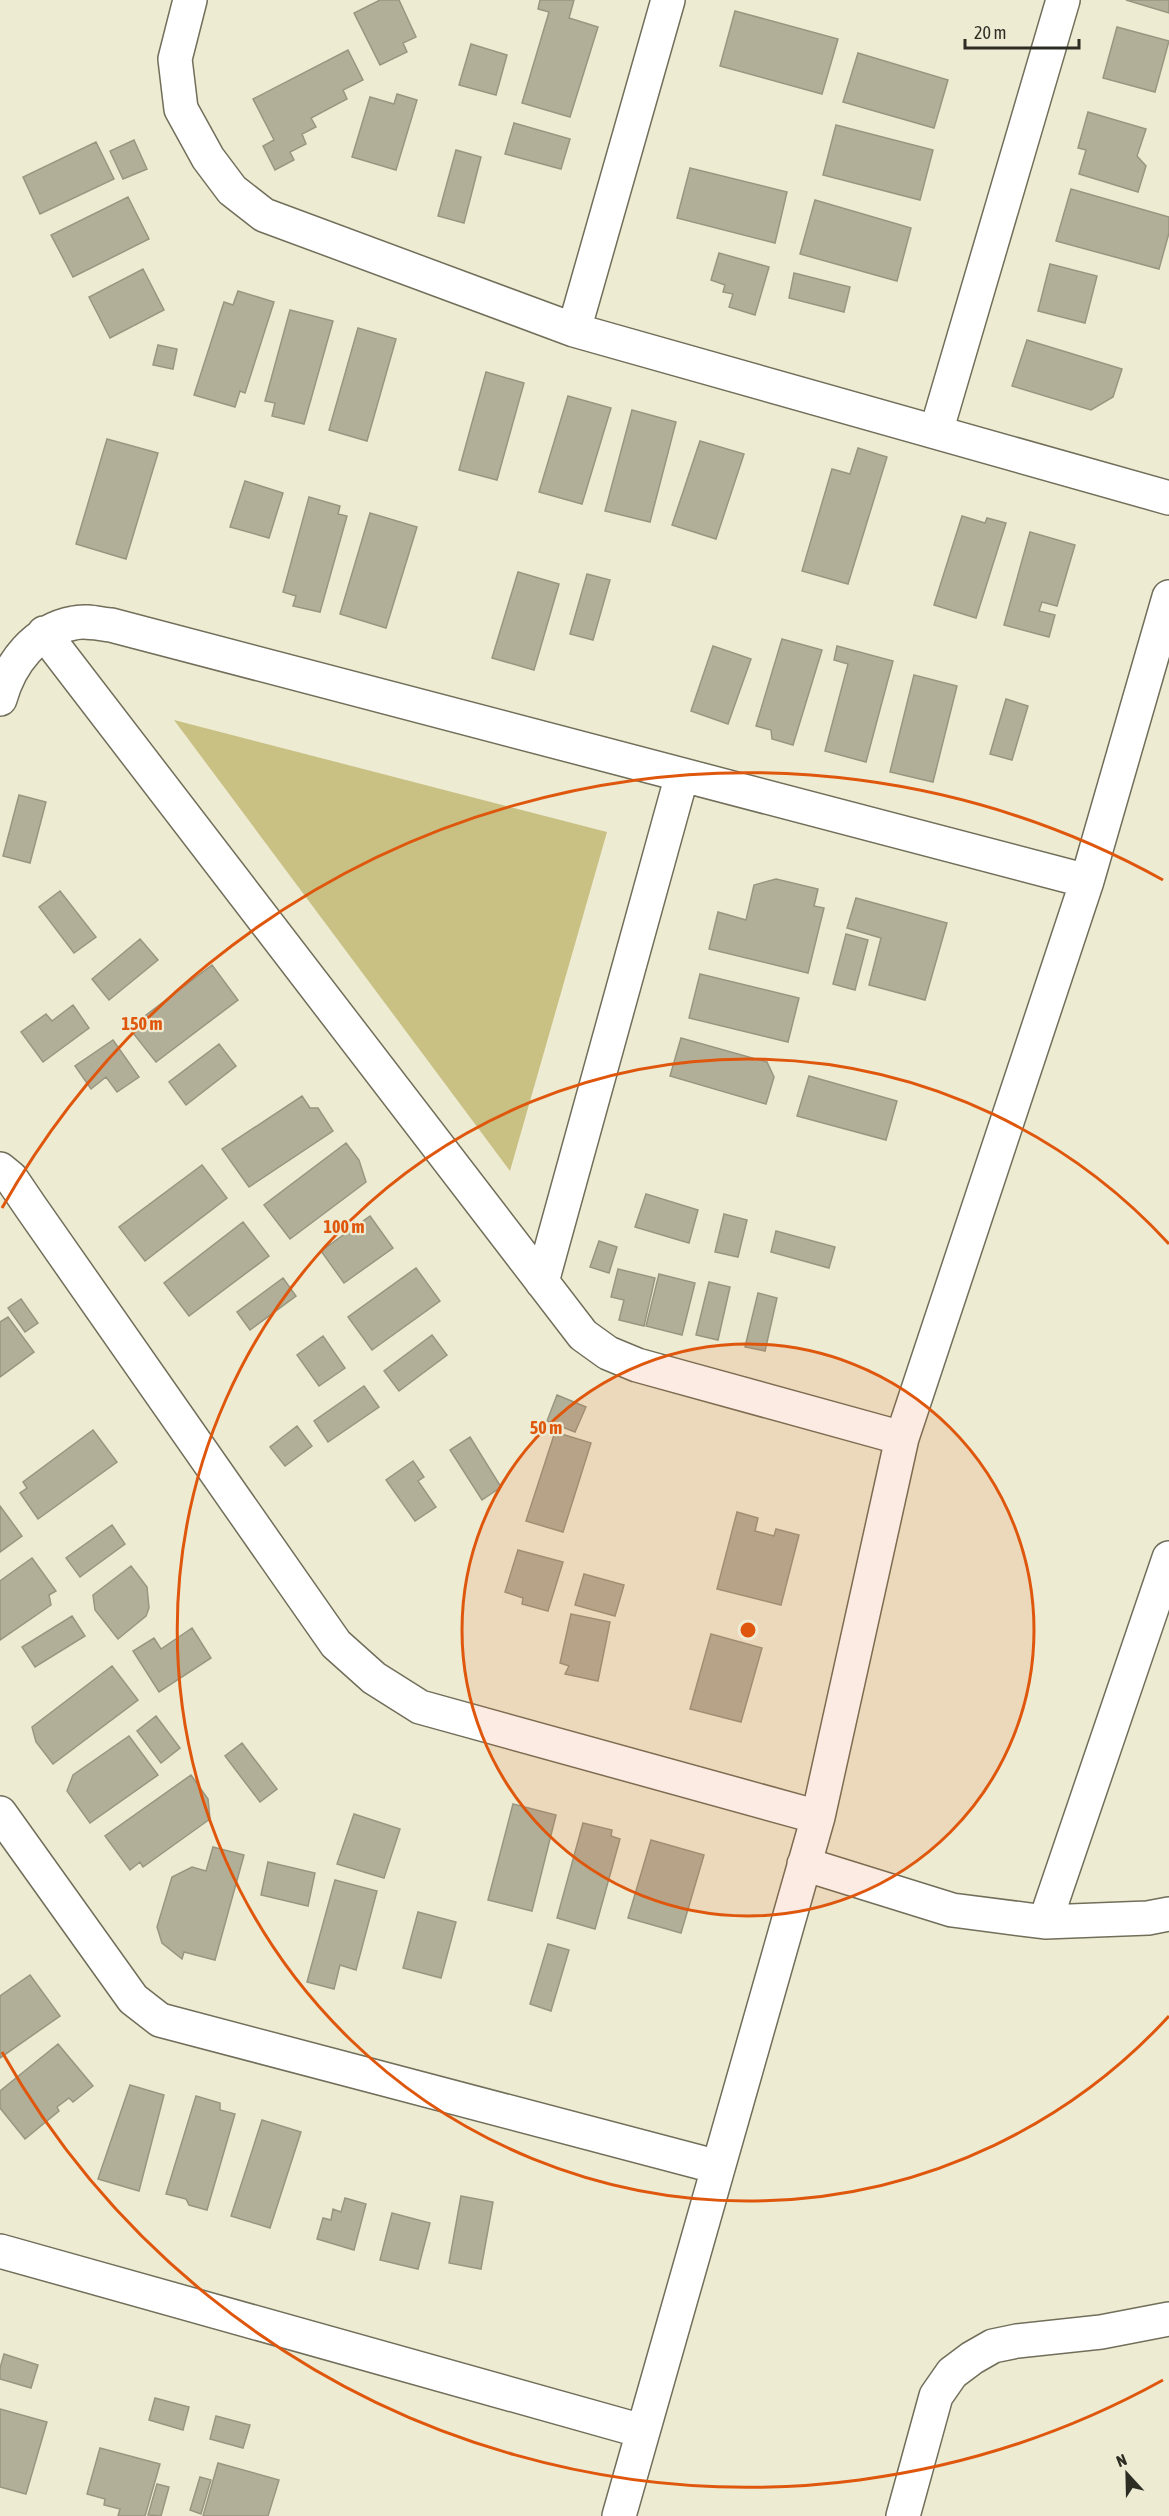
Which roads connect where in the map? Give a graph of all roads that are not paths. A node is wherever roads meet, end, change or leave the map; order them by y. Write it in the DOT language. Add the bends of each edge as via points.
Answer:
graph roads {
  1 [pos="190,0"];
  2 [pos="668,0"];
  3 [pos="1063,0"];
  4 [pos="574,330"];
  5 [pos="936,432"];
  6 [pos="1169,498"];
  7 [pos="1169,597"];
  8 [pos="44,633"];
  9 [pos="0,699"];
  10 [pos="682,775"];
  11 [pos="1087,881"];
  12 [pos="0,1169"];
  13 [pos="542,1282"];
  14 [pos="902,1438"];
  15 [pos="1169,1558"];
  16 [pos="0,1813"];
  17 [pos="818,1817"];
  18 [pos="804,1864"];
  19 [pos="1169,1914"];
  20 [pos="1045,1923"];
  21 [pos="718,2167"];
  22 [pos="0,2251"];
  23 [pos="1169,2319"];
  24 [pos="642,2430"];
  25 [pos="619,2516"];
  26 [pos="903,2516"];
  1 -- 4 [label="street" via="175,59 181,109 208,158 232,190 264,215"];
  2 -- 4 [label="street"];
  3 -- 5 [label="street"];
  4 -- 5 [label="street"];
  5 -- 6 [label="street"];
  7 -- 11 [label="street"];
  8 -- 9 [label="street" via="23,653 6,679"];
  8 -- 10 [label="street" via="75,622 111,625"];
  8 -- 13 [label="street"];
  10 -- 11 [label="street"];
  10 -- 13 [label="street"];
  11 -- 14 [label="street"];
  12 -- 17 [label="street" via="30,1206 336,1644 374,1678 420,1707"];
  13 -- 14 [label="street" via="583,1335 608,1353 637,1365"];
  14 -- 17 [label="street"];
  15 -- 20 [label="street"];
  16 -- 21 [label="street" via="133,1999 160,2020"];
  17 -- 18 [label="street"];
  18 -- 20 [label="street" via="952,1910"];
  18 -- 21 [label="street"];
  19 -- 20 [label="street"];
  21 -- 24 [label="street"];
  22 -- 24 [label="street"];
  23 -- 26 [label="street" via="1101,2332 1017,2341 993,2346 972,2358 952,2373 936,2396"];
  24 -- 25 [label="street"];
}
